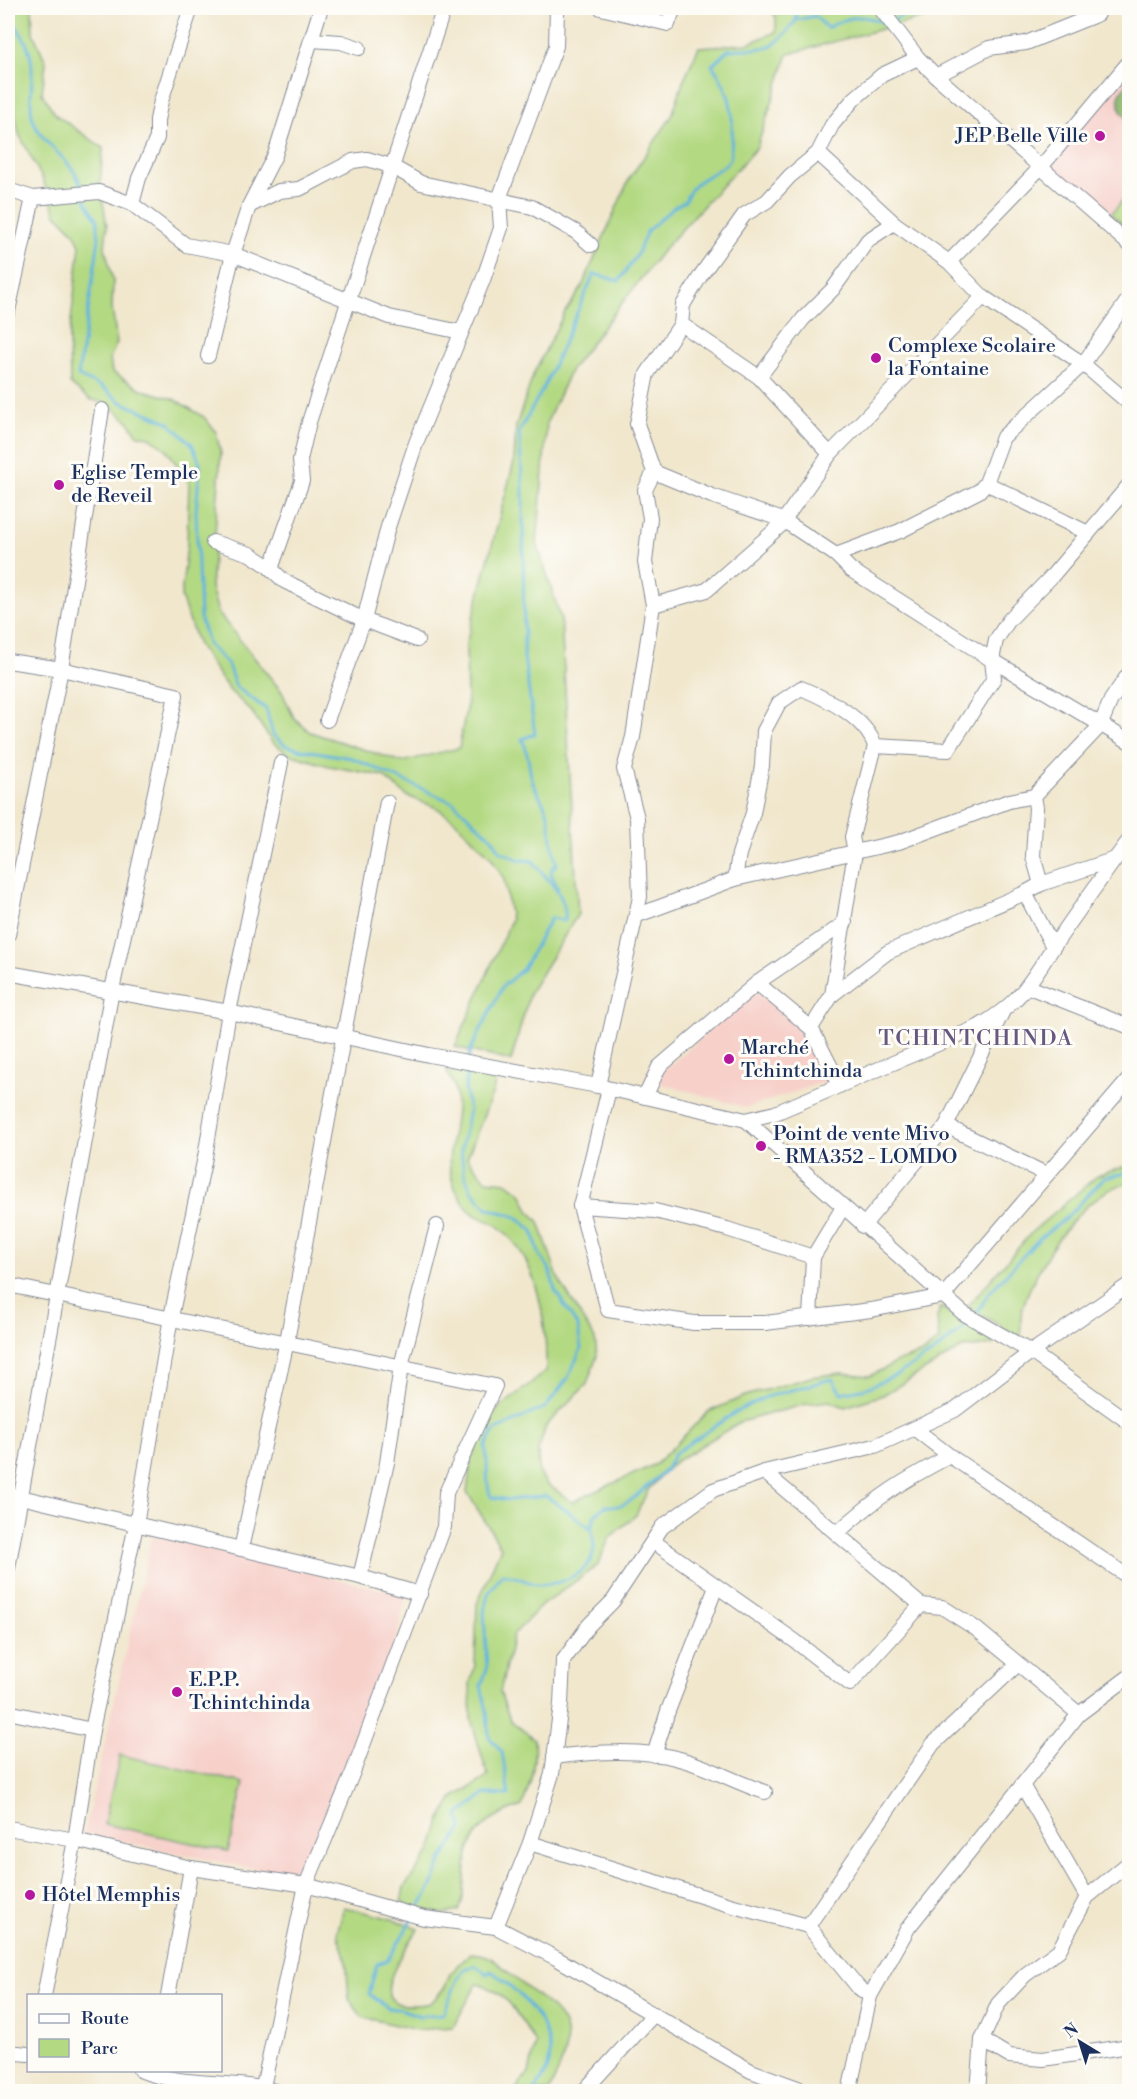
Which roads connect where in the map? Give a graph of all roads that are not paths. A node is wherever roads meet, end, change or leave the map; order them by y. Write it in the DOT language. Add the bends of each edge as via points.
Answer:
graph roads {
  1 [pos="191,8"];
  2 [pos="321,8"];
  3 [pos="444,8"];
  4 [pos="557,8"];
  5 [pos="601,8"];
  6 [pos="674,8"];
  7 [pos="880,8"];
  8 [pos="1098,14"];
  9 [pos="312,40"];
  10 [pos="359,48"];
  11 [pos="918,58"];
  12 [pos="1130,61"];
  13 [pos="936,76"];
  14 [pos="818,153"];
  15 [pos="391,166"];
  16 [pos="1041,167"];
  17 [pos="8,190"];
  18 [pos="33,198"];
  19 [pos="499,198"];
  20 [pos="132,204"];
  21 [pos="249,206"];
  22 [pos="894,224"];
  23 [pos="1130,245"];
  24 [pos="591,246"];
  25 [pos="233,254"];
  26 [pos="949,262"];
  27 [pos="983,297"];
  28 [pos="1130,297"];
  29 [pos="348,299"];
  30 [pos="8,311"];
  31 [pos="681,324"];
  32 [pos="461,332"];
  33 [pos="208,356"];
  34 [pos="1083,364"];
  35 [pos="759,377"];
  36 [pos="1130,404"];
  37 [pos="102,410"];
  38 [pos="830,454"];
  39 [pos="654,472"];
  40 [pos="986,483"];
  41 [pos="1130,484"];
  42 [pos="783,520"];
  43 [pos="1088,533"];
  44 [pos="213,542"];
  45 [pos="836,555"];
  46 [pos="271,569"];
  47 [pos="653,605"];
  48 [pos="364,620"];
  49 [pos="417,640"];
  50 [pos="992,660"];
  51 [pos="8,661"];
  52 [pos="61,669"];
  53 [pos="1130,672"];
  54 [pos="327,720"];
  55 [pos="1100,726"];
  56 [pos="1130,742"];
  57 [pos="875,746"];
  58 [pos="281,763"];
  59 [pos="1034,795"];
  60 [pos="387,802"];
  61 [pos="1130,839"];
  62 [pos="855,852"];
  63 [pos="1116,858"];
  64 [pos="735,879"];
  65 [pos="1041,884"];
  66 [pos="1025,893"];
  67 [pos="638,915"];
  68 [pos="845,923"];
  69 [pos="8,935"];
  70 [pos="1053,947"];
  71 [pos="8,973"];
  72 [pos="757,983"];
  73 [pos="1029,987"];
  74 [pos="112,990"];
  75 [pos="832,995"];
  76 [pos="229,1012"];
  77 [pos="1002,1014"];
  78 [pos="1130,1027"];
  79 [pos="811,1028"];
  80 [pos="344,1038"];
  81 [pos="1130,1078"];
  82 [pos="840,1085"];
  83 [pos="604,1088"];
  84 [pos="645,1097"];
  85 [pos="746,1120"];
  86 [pos="946,1126"];
  87 [pos="1046,1174"];
  88 [pos="580,1206"];
  89 [pos="843,1207"];
  90 [pos="437,1226"];
  91 [pos="863,1226"];
  92 [pos="813,1257"];
  93 [pos="1130,1284"];
  94 [pos="8,1285"];
  95 [pos="57,1294"];
  96 [pos="943,1296"];
  97 [pos="171,1317"];
  98 [pos="810,1318"];
  99 [pos="287,1341"];
  100 [pos="1031,1352"];
  101 [pos="401,1366"];
  102 [pos="1130,1423"];
  103 [pos="915,1430"];
  104 [pos="950,1456"];
  105 [pos="764,1472"];
  106 [pos="14,1495"];
  107 [pos="136,1525"];
  108 [pos="837,1533"];
  109 [pos="654,1542"];
  110 [pos="241,1550"];
  111 [pos="8,1568"];
  112 [pos="360,1577"];
  113 [pos="1130,1578"];
  114 [pos="716,1587"];
  115 [pos="420,1594"];
  116 [pos="921,1605"];
  117 [pos="1017,1665"];
  118 [pos="1130,1676"];
  119 [pos="8,1712"];
  120 [pos="1079,1714"];
  121 [pos="92,1730"];
  122 [pos="654,1755"];
  123 [pos="554,1757"];
  124 [pos="1022,1785"];
  125 [pos="765,1792"];
  126 [pos="8,1828"];
  127 [pos="75,1840"];
  128 [pos="530,1842"];
  129 [pos="1130,1862"];
  130 [pos="191,1868"];
  131 [pos="306,1885"];
  132 [pos="1087,1897"];
  133 [pos="808,1926"];
  134 [pos="496,1927"];
  135 [pos="44,1994"];
  136 [pos="168,1994"];
  137 [pos="870,1996"];
  138 [pos="654,2014"];
  139 [pos="982,2040"];
  140 [pos="1130,2043"];
  141 [pos="8,2052"];
  142 [pos="27,2054"];
  143 [pos="151,2072"];
  144 [pos="263,2087"];
  145 [pos="278,2091"];
  146 [pos="584,2091"];
  147 [pos="808,2091"];
  148 [pos="849,2091"];
  149 [pos="978,2091"];
  1 -- 20 [label="street" via="161,101 158,138 139,178"];
  2 -- 9 [label="street"];
  3 -- 15 [label="street"];
  4 -- 19 [label="street" via="556,46"];
  5 -- 6 [label="street" via="668,24"];
  7 -- 11 [label="street"];
  8 -- 13 [label="street" via="1026,43 989,48"];
  9 -- 10 [label="street"];
  9 -- 21 [label="street" via="275,155"];
  11 -- 13 [label="street"];
  11 -- 14 [label="street" via="882,75 854,99 832,125"];
  12 -- 16 [label="street"];
  13 -- 16 [label="street"];
  14 -- 22 [label="street"];
  14 -- 31 [label="street" via="766,201 744,215 682,305"];
  15 -- 19 [label="street" via="421,183"];
  15 -- 21 [label="street" via="368,159 353,161 299,189 279,191"];
  15 -- 29 [label="street"];
  16 -- 23 [label="street"];
  16 -- 26 [label="street"];
  17 -- 18 [label="street"];
  18 -- 20 [label="street" via="99,192"];
  18 -- 30 [label="street"];
  19 -- 24 [label="street" via="532,207 576,232"];
  19 -- 32 [label="street" via="501,228"];
  20 -- 25 [label="street" via="186,245"];
  21 -- 25 [label="street"];
  22 -- 26 [label="street"];
  22 -- 35 [label="street" via="868,240 833,289 803,319"];
  25 -- 29 [label="street"];
  25 -- 33 [label="street"];
  26 -- 27 [label="street"];
  27 -- 34 [label="street"];
  27 -- 38 [label="street"];
  28 -- 34 [label="street"];
  29 -- 32 [label="street" via="390,316"];
  29 -- 46 [label="street" via="309,422 300,460 302,481"];
  31 -- 35 [label="street"];
  31 -- 39 [label="street" via="647,374 637,424"];
  32 -- 48 [label="street" via="416,443 388,527"];
  34 -- 36 [label="street"];
  34 -- 40 [label="street" via="1003,437"];
  35 -- 38 [label="street"];
  37 -- 52 [label="street"];
  38 -- 42 [label="street"];
  39 -- 42 [label="street"];
  39 -- 47 [label="street" via="645,490 650,518 645,561"];
  40 -- 43 [label="street"];
  40 -- 45 [label="street" via="980,491 900,531"];
  41 -- 43 [label="street"];
  42 -- 45 [label="street"];
  42 -- 47 [label="street" via="707,590"];
  43 -- 50 [label="street" via="1010,620 996,640"];
  44 -- 46 [label="street" via="250,554"];
  45 -- 50 [label="street" via="851,570"];
  46 -- 48 [label="street" via="284,581"];
  47 -- 67 [label="street" via="633,737 624,769 637,818"];
  48 -- 49 [label="street"];
  48 -- 54 [label="street"];
  50 -- 55 [label="street"];
  50 -- 57 [label="street" via="994,678 948,750"];
  51 -- 52 [label="street"];
  52 -- 69 [label="street"];
  52 -- 74 [label="street" via="176,695"];
  53 -- 55 [label="street" via="1111,700"];
  55 -- 56 [label="street"];
  55 -- 59 [label="street"];
  57 -- 62 [label="street" via="852,837"];
  57 -- 64 [label="street" via="871,734 830,701 811,692 801,688 779,703 764,731 753,813"];
  58 -- 76 [label="street"];
  59 -- 62 [label="street" via="899,842"];
  59 -- 65 [label="street" via="1033,856"];
  60 -- 80 [label="street"];
  61 -- 63 [label="street"];
  62 -- 64 [label="street"];
  62 -- 68 [label="street"];
  63 -- 65 [label="street"];
  63 -- 70 [label="street"];
  64 -- 67 [label="street"];
  65 -- 66 [label="street"];
  66 -- 70 [label="street"];
  66 -- 75 [label="street" via="888,952"];
  67 -- 83 [label="street"];
  68 -- 72 [label="street"];
  68 -- 75 [label="street"];
  70 -- 73 [label="street"];
  71 -- 74 [label="street"];
  72 -- 79 [label="street"];
  72 -- 84 [label="street" via="659,1067"];
  73 -- 77 [label="street"];
  73 -- 78 [label="street"];
  74 -- 76 [label="street"];
  74 -- 95 [label="street"];
  75 -- 79 [label="street"];
  76 -- 80 [label="street"];
  76 -- 97 [label="street" via="205,1157"];
  77 -- 82 [label="street" via="978,1028"];
  77 -- 86 [label="street"];
  79 -- 82 [label="street"];
  80 -- 83 [label="street"];
  80 -- 99 [label="street"];
  81 -- 87 [label="street"];
  82 -- 85 [label="street" via="775,1113"];
  83 -- 84 [label="street"];
  83 -- 88 [label="street"];
  84 -- 85 [label="street"];
  85 -- 89 [label="street"];
  86 -- 87 [label="street"];
  86 -- 91 [label="street"];
  87 -- 96 [label="street"];
  88 -- 92 [label="street" via="655,1211"];
  88 -- 98 [label="street" via="608,1310 694,1323 765,1323"];
  89 -- 91 [label="street"];
  89 -- 92 [label="street"];
  90 -- 101 [label="street"];
  91 -- 96 [label="street"];
  92 -- 98 [label="street"];
  93 -- 100 [label="street"];
  94 -- 95 [label="street"];
  95 -- 97 [label="street"];
  95 -- 106 [label="street"];
  96 -- 98 [label="street"];
  96 -- 100 [label="street" via="983,1326"];
  97 -- 99 [label="street"];
  97 -- 107 [label="street"];
  99 -- 101 [label="street"];
  99 -- 110 [label="street"];
  100 -- 102 [label="street"];
  100 -- 103 [label="street" via="955,1410"];
  101 -- 112 [label="street" via="387,1463"];
  101 -- 115 [label="street" via="495,1386 446,1493 444,1527"];
  103 -- 104 [label="street"];
  103 -- 105 [label="street" via="875,1446"];
  104 -- 108 [label="street" via="896,1484"];
  104 -- 113 [label="street"];
  105 -- 108 [label="street"];
  105 -- 109 [label="street" via="712,1490 662,1527"];
  106 -- 107 [label="street"];
  106 -- 111 [label="street"];
  107 -- 110 [label="street"];
  107 -- 121 [label="street"];
  108 -- 116 [label="street"];
  109 -- 114 [label="street"];
  109 -- 123 [label="street" via="614,1601 589,1625 562,1661"];
  110 -- 112 [label="street"];
  112 -- 115 [label="street"];
  114 -- 116 [label="street" via="850,1684"];
  114 -- 122 [label="street"];
  115 -- 131 [label="street"];
  116 -- 117 [label="street" via="942,1607 975,1628"];
  117 -- 120 [label="street"];
  117 -- 133 [label="street" via="933,1744"];
  118 -- 120 [label="street"];
  119 -- 121 [label="street"];
  120 -- 124 [label="street"];
  121 -- 127 [label="street"];
  122 -- 123 [label="street" via="589,1752"];
  122 -- 125 [label="street" via="682,1760"];
  123 -- 128 [label="street"];
  124 -- 132 [label="street"];
  124 -- 137 [label="street" via="908,1928"];
  126 -- 127 [label="street"];
  127 -- 130 [label="street"];
  127 -- 135 [label="street"];
  128 -- 133 [label="street"];
  128 -- 134 [label="street"];
  129 -- 132 [label="street"];
  130 -- 131 [label="street"];
  130 -- 136 [label="street"];
  131 -- 134 [label="street" via="424,1918"];
  131 -- 144 [label="street"];
  132 -- 139 [label="street" via="1059,1950 1025,1974 998,2004"];
  133 -- 137 [label="street" via="858,1987"];
  134 -- 138 [label="street"];
  137 -- 148 [label="street"];
  138 -- 146 [label="street"];
  138 -- 147 [label="street" via="751,2071"];
  139 -- 140 [label="street" via="1009,2056 1043,2059"];
  139 -- 149 [label="street"];
  141 -- 142 [label="street"];
  143 -- 144 [label="street" via="224,2085"];
  144 -- 145 [label="street"];
}
